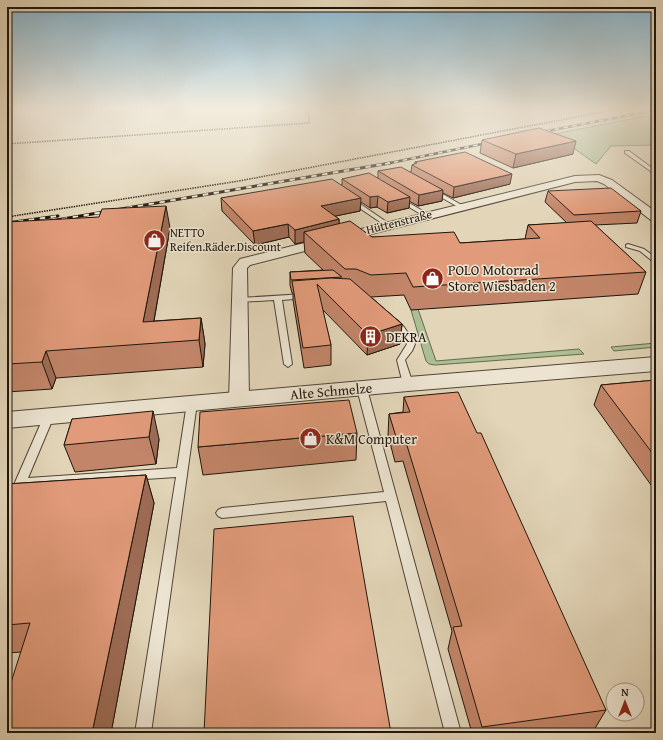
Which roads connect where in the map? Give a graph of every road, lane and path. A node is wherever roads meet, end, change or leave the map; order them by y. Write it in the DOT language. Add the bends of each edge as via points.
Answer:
graph roads {
  1 [pos="28,143"];
  2 [pos="448,143"];
  3 [pos="7,144"];
  4 [pos="627,152"];
  5 [pos="656,173"];
  6 [pos="427,187"];
  7 [pos="344,195"];
  8 [pos="392,195"];
  9 [pos="462,207"];
  10 [pos="426,215"];
  11 [pos="7,217"];
  12 [pos="656,218"];
  13 [pos="388,225"];
  14 [pos="628,246"];
  15 [pos="656,262"];
  16 [pos="313,295"];
  17 [pos="278,298"];
  18 [pos="240,300"];
  19 [pos="386,314"];
  20 [pos="288,364"];
  21 [pos="656,364"];
  22 [pos="408,384"];
  23 [pos="362,389"];
  24 [pos="239,399"];
  25 [pos="192,403"];
  26 [pos="49,416"];
  27 [pos="7,420"];
  28 [pos="182,472"];
  29 [pos="21,482"];
  30 [pos="16,496"];
  31 [pos="390,496"];
  32 [pos="222,513"];
  33 [pos="143,733"];
  34 [pos="453,733"];
  1 -- 3 [label="path"];
  2 -- 11 [label="path" via="229,182"];
  4 -- 5 [label="lane"];
  6 -- 9 [label="lane"];
  7 -- 13 [label="lane"];
  8 -- 10 [label="lane"];
  9 -- 10 [label="street, Hüttenstraße"];
  9 -- 12 [label="street, Hüttenstraße" via="575,179 599,178 613,185"];
  10 -- 13 [label="street, Hüttenstraße"];
  13 -- 18 [label="street, Hüttenstraße" via="245,262 240,268"];
  14 -- 15 [label="lane" via="642,250"];
  16 -- 17 [label="lane"];
  17 -- 18 [label="lane"];
  17 -- 20 [label="lane"];
  18 -- 24 [label="street, Hüttenstraße"];
  19 -- 22 [label="lane" via="411,344 400,360"];
  21 -- 22 [label="street, Alte Schmelze"];
  22 -- 23 [label="street, Alte Schmelze"];
  23 -- 24 [label="street, Alte Schmelze"];
  23 -- 31 [label="lane"];
  24 -- 25 [label="street, Alte Schmelze"];
  25 -- 26 [label="street, Alte Schmelze"];
  25 -- 28 [label="lane"];
  26 -- 27 [label="street, Alte Schmelze"];
  26 -- 29 [label="lane"];
  28 -- 29 [label="lane"];
  28 -- 33 [label="lane"];
  29 -- 30 [label="lane"];
  31 -- 32 [label="lane"];
  31 -- 34 [label="lane"];
}
